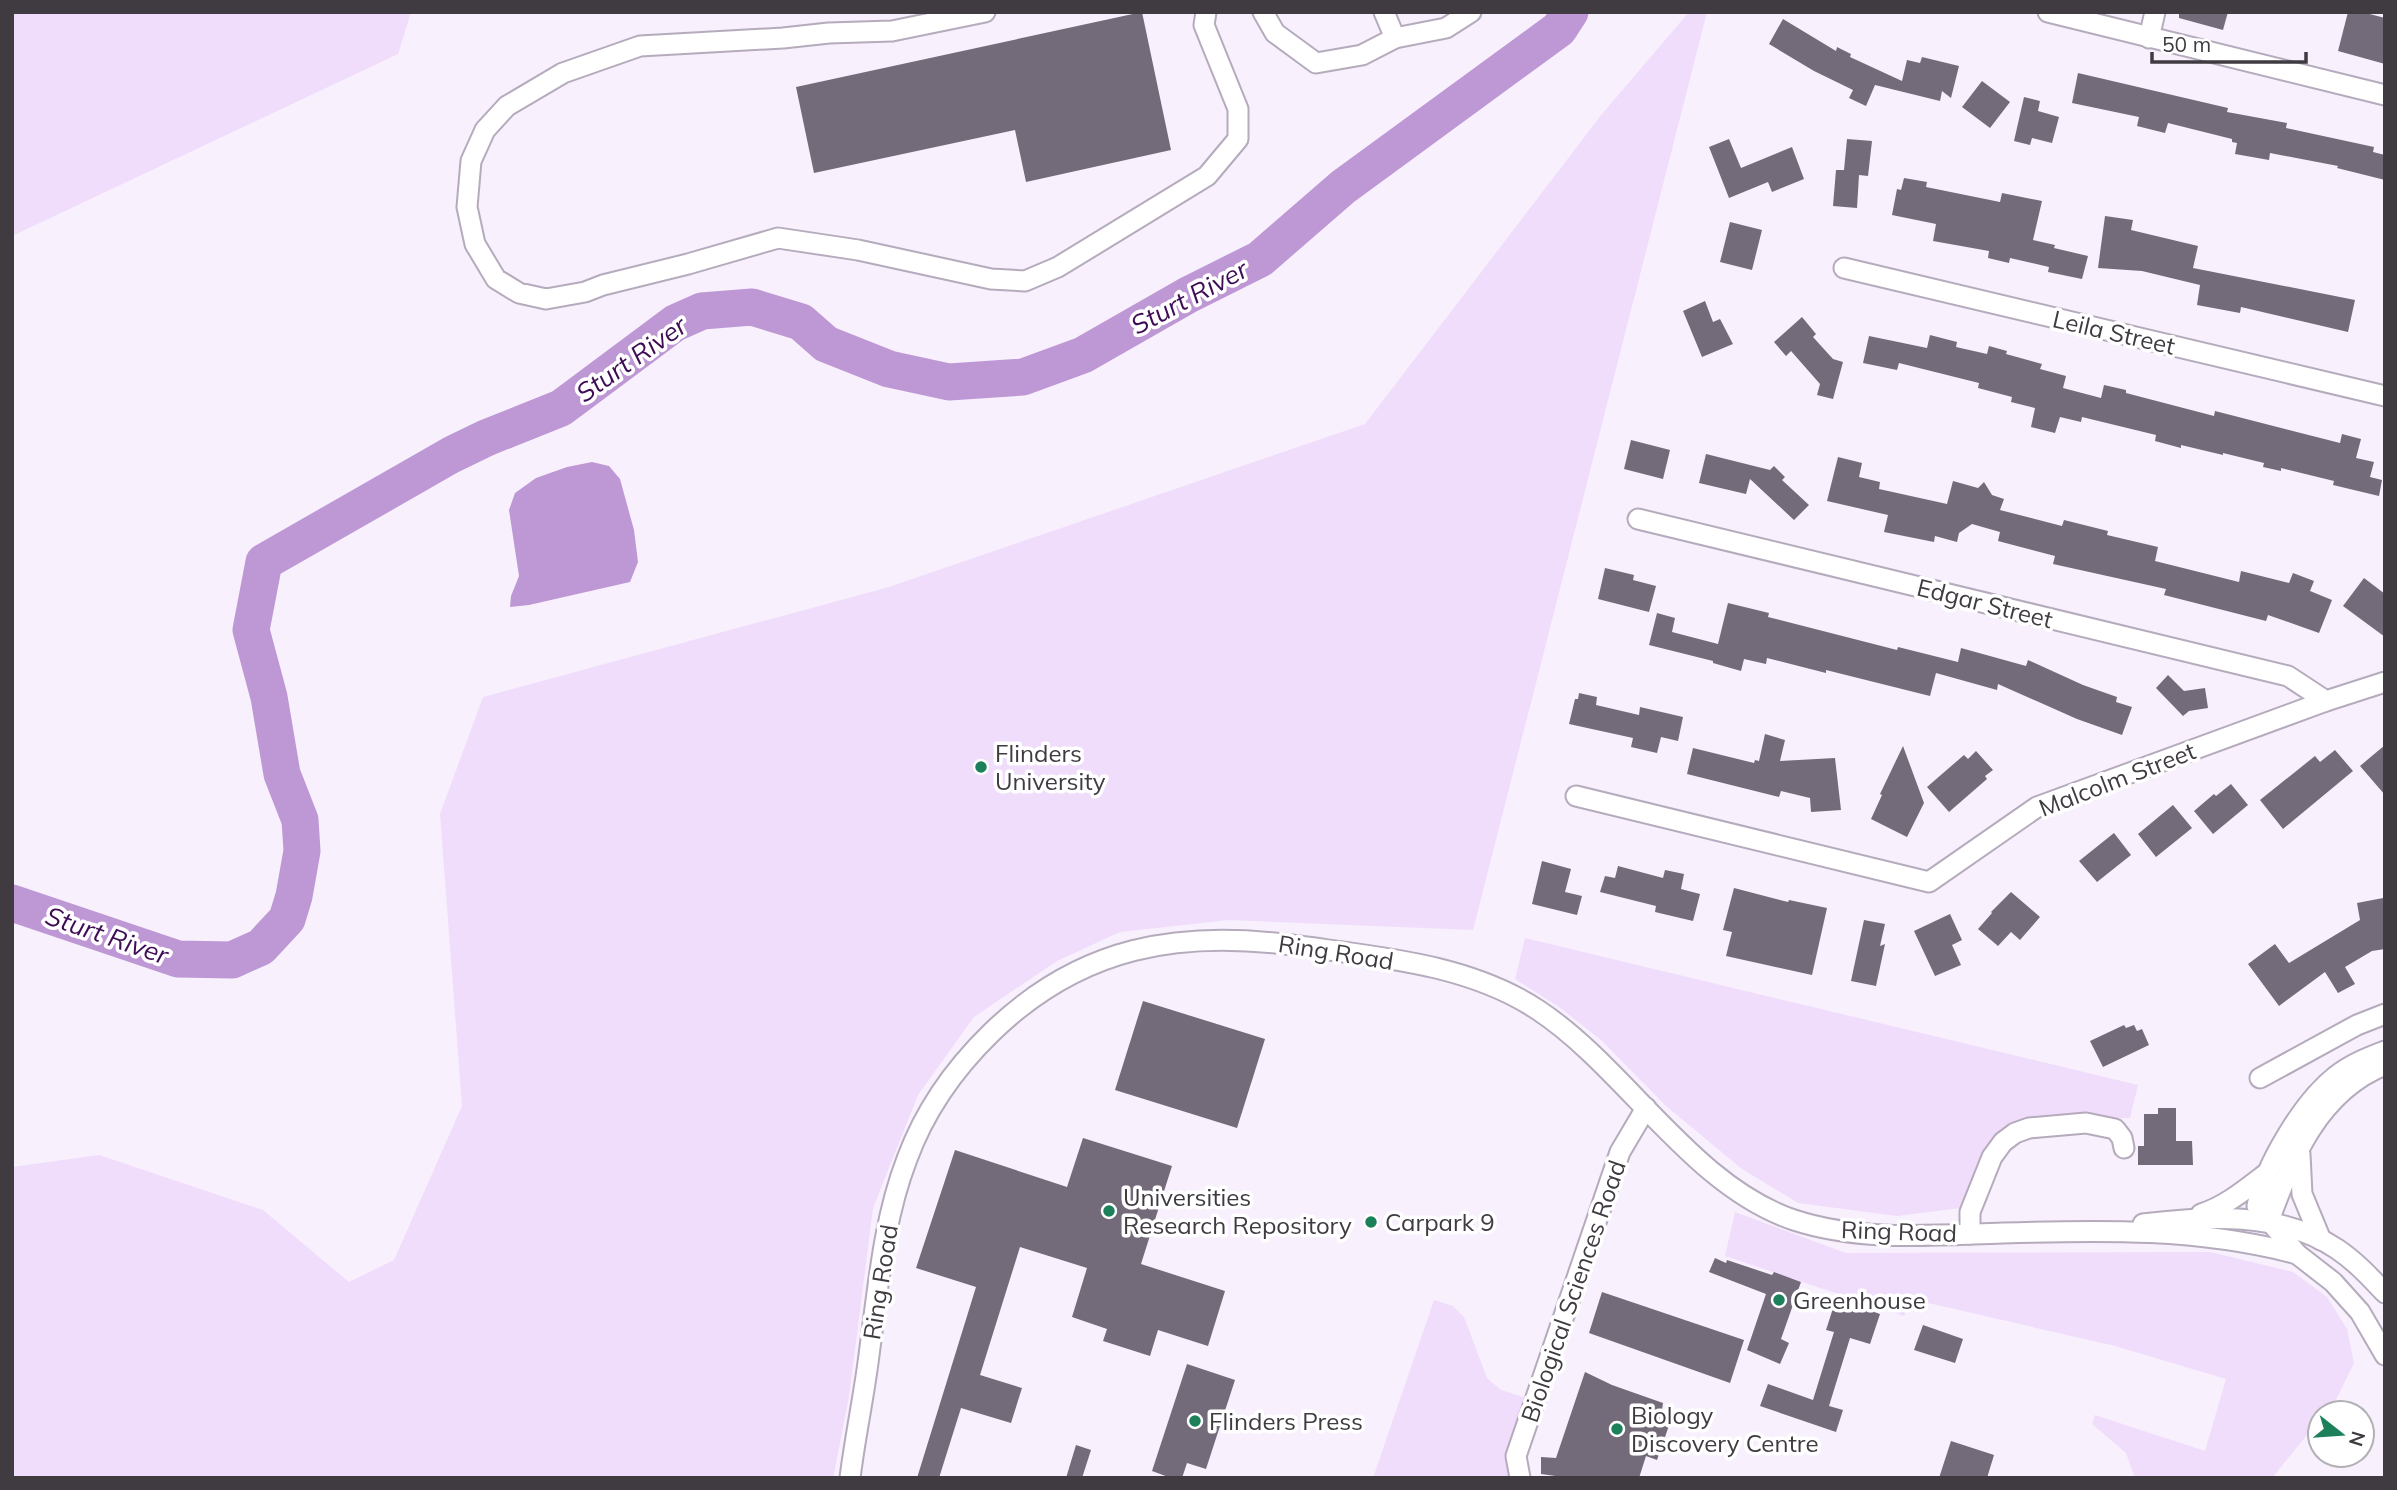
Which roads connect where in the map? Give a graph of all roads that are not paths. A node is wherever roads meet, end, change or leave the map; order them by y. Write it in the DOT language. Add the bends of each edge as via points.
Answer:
graph roads {
  1 [pos="985,12"];
  2 [pos="1206,12"];
  3 [pos="1263,12"];
  4 [pos="1384,12"];
  5 [pos="1471,12"];
  6 [pos="2048,12"];
  7 [pos="2155,12"];
  8 [pos="1395,38"];
  9 [pos="2149,38"];
  10 [pos="2385,95"];
  11 [pos="1844,268"];
  12 [pos="2385,396"];
  13 [pos="1639,519"];
  14 [pos="2385,682"];
  15 [pos="2326,701"];
  16 [pos="1576,796"];
  17 [pos="2385,1014"];
  18 [pos="2385,1052"];
  19 [pos="2385,1065"];
  20 [pos="2260,1078"];
  21 [pos="1646,1108"];
  22 [pos="2124,1148"];
  23 [pos="2300,1148"];
  24 [pos="2267,1173"];
  25 [pos="2183,1219"];
  26 [pos="2269,1221"];
  27 [pos="2096,1230"];
  28 [pos="1970,1234"];
  29 [pos="2206,1236"];
  30 [pos="2321,1240"];
  31 [pos="2297,1254"];
  32 [pos="2385,1293"];
  33 [pos="2384,1354"];
  34 [pos="849,1478"];
  35 [pos="1520,1478"];
  1 -- 2 [label="street" via="892,31 640,46 563,73 507,106 485,130 471,161 467,207 475,244 496,279 519,293 547,299 778,238 991,279 1025,281 1058,267 1207,176 1238,139 1238,109 1204,25"];
  3 -- 8 [label="street" via="1275,33 1316,63 1362,55"];
  4 -- 8 [label="street"];
  5 -- 8 [label="street" via="1446,28"];
  6 -- 9 [label="street"];
  7 -- 9 [label="street"];
  9 -- 10 [label="street"];
  11 -- 12 [label="street, Leila Street"];
  13 -- 15 [label="street, Edgar Street" via="2288,676"];
  14 -- 15 [label="street, Malcolm Street"];
  15 -- 16 [label="street, Malcolm Street" via="2037,807 1930,882"];
  17 -- 20 [label="street"];
  18 -- 24 [label="street" via="2359,1060 2319,1091"];
  19 -- 23 [label="street" via="2334,1097"];
  21 -- 28 [label="street, Ring Road" via="1739,1192 1793,1220 1878,1235"];
  21 -- 34 [label="street, Ring Road" via="1582,1042 1534,1007 1505,992 1432,968 1237,939 1168,944 1121,954 1072,974 1014,1011 967,1056 931,1106 908,1155 890,1215"];
  21 -- 35 [label="street, Biological Sciences Road" via="1620,1153 1516,1456"];
  22 -- 28 [label="street" via="2115,1129 2095,1124 2015,1133 2003,1142 1988,1167 1970,1212"];
  23 -- 26 [label="street"];
  23 -- 30 [label="street" via="2302,1194"];
  24 -- 25 [label="street" via="2214,1209"];
  24 -- 26 [label="street" via="2257,1206"];
  25 -- 26 [label="street, Ring Road"];
  25 -- 27 [label="street, Ring Road"];
  26 -- 29 [label="street"];
  26 -- 30 [label="street, Ring Road"];
  26 -- 31 [label="street"];
  27 -- 28 [label="street, Ring Road"];
  27 -- 29 [label="street, Ring Road"];
  29 -- 31 [label="street, Ring Road"];
  30 -- 32 [label="street, Ring Road" via="2356,1263"];
  31 -- 33 [label="street" via="2353,1304"];
}
